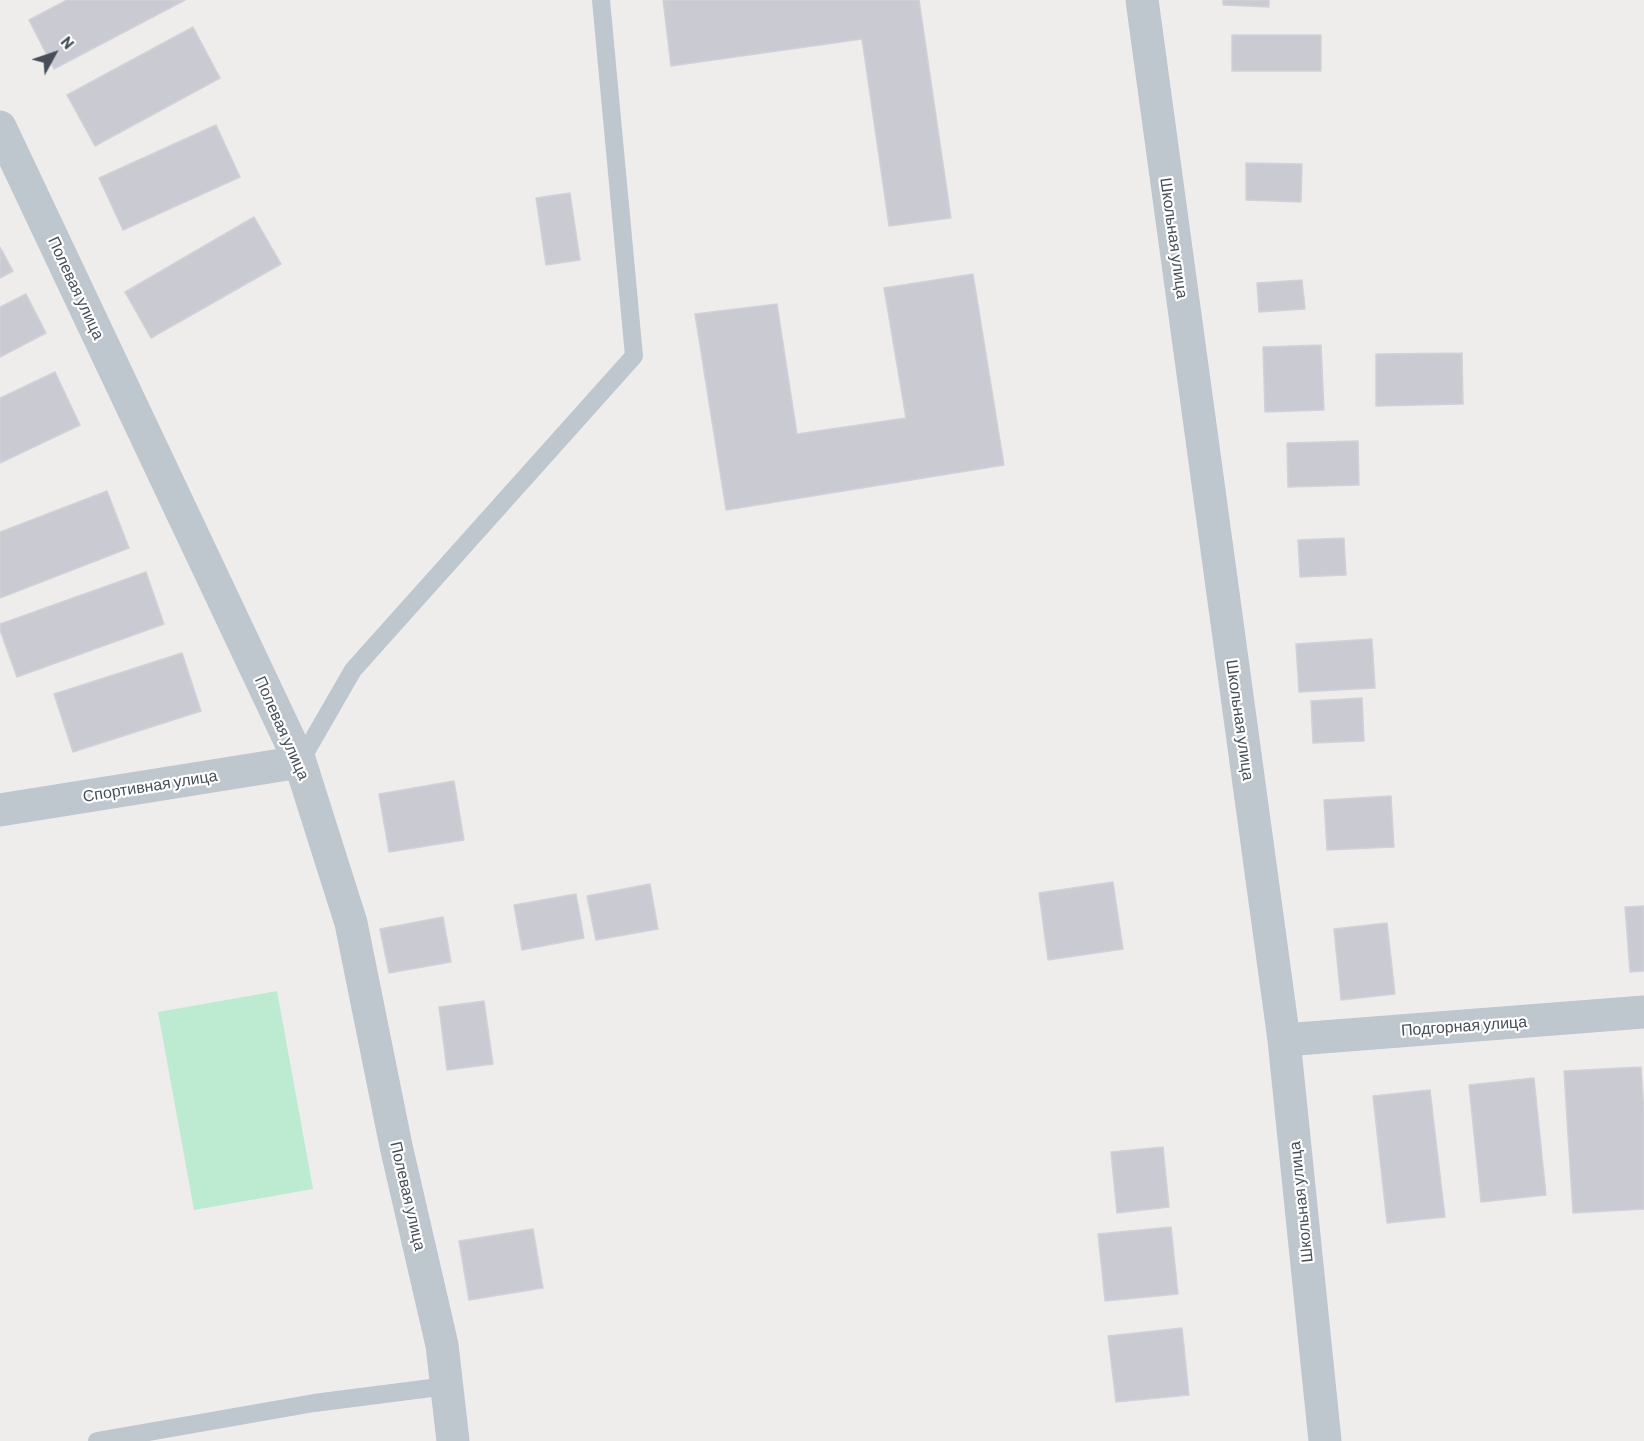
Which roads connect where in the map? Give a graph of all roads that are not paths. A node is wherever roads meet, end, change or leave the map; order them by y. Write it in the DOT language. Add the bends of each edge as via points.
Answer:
graph roads {
  1 [pos="601,0"];
  2 [pos="1142,0"];
  3 [pos="0,127"];
  4 [pos="300,762"];
  5 [pos="0,810"];
  6 [pos="1644,1012"];
  7 [pos="1284,1040"];
  8 [pos="447,1386"];
  9 [pos="97,1441"];
  10 [pos="453,1441"];
  11 [pos="1325,1441"];
  1 -- 4 [label="lane" via="634,356 353,670"];
  2 -- 7 [label="street, Школьная улица"];
  3 -- 4 [label="street, Полевая улица"];
  4 -- 5 [label="street, Спортивная улица"];
  4 -- 8 [label="street, Полевая улица" via="351,923 442,1346"];
  6 -- 7 [label="street, Подгорная улица"];
  7 -- 11 [label="street, Школьная улица"];
  8 -- 9 [label="lane" via="314,1403"];
  8 -- 10 [label="street, Полевая улица"];
}
